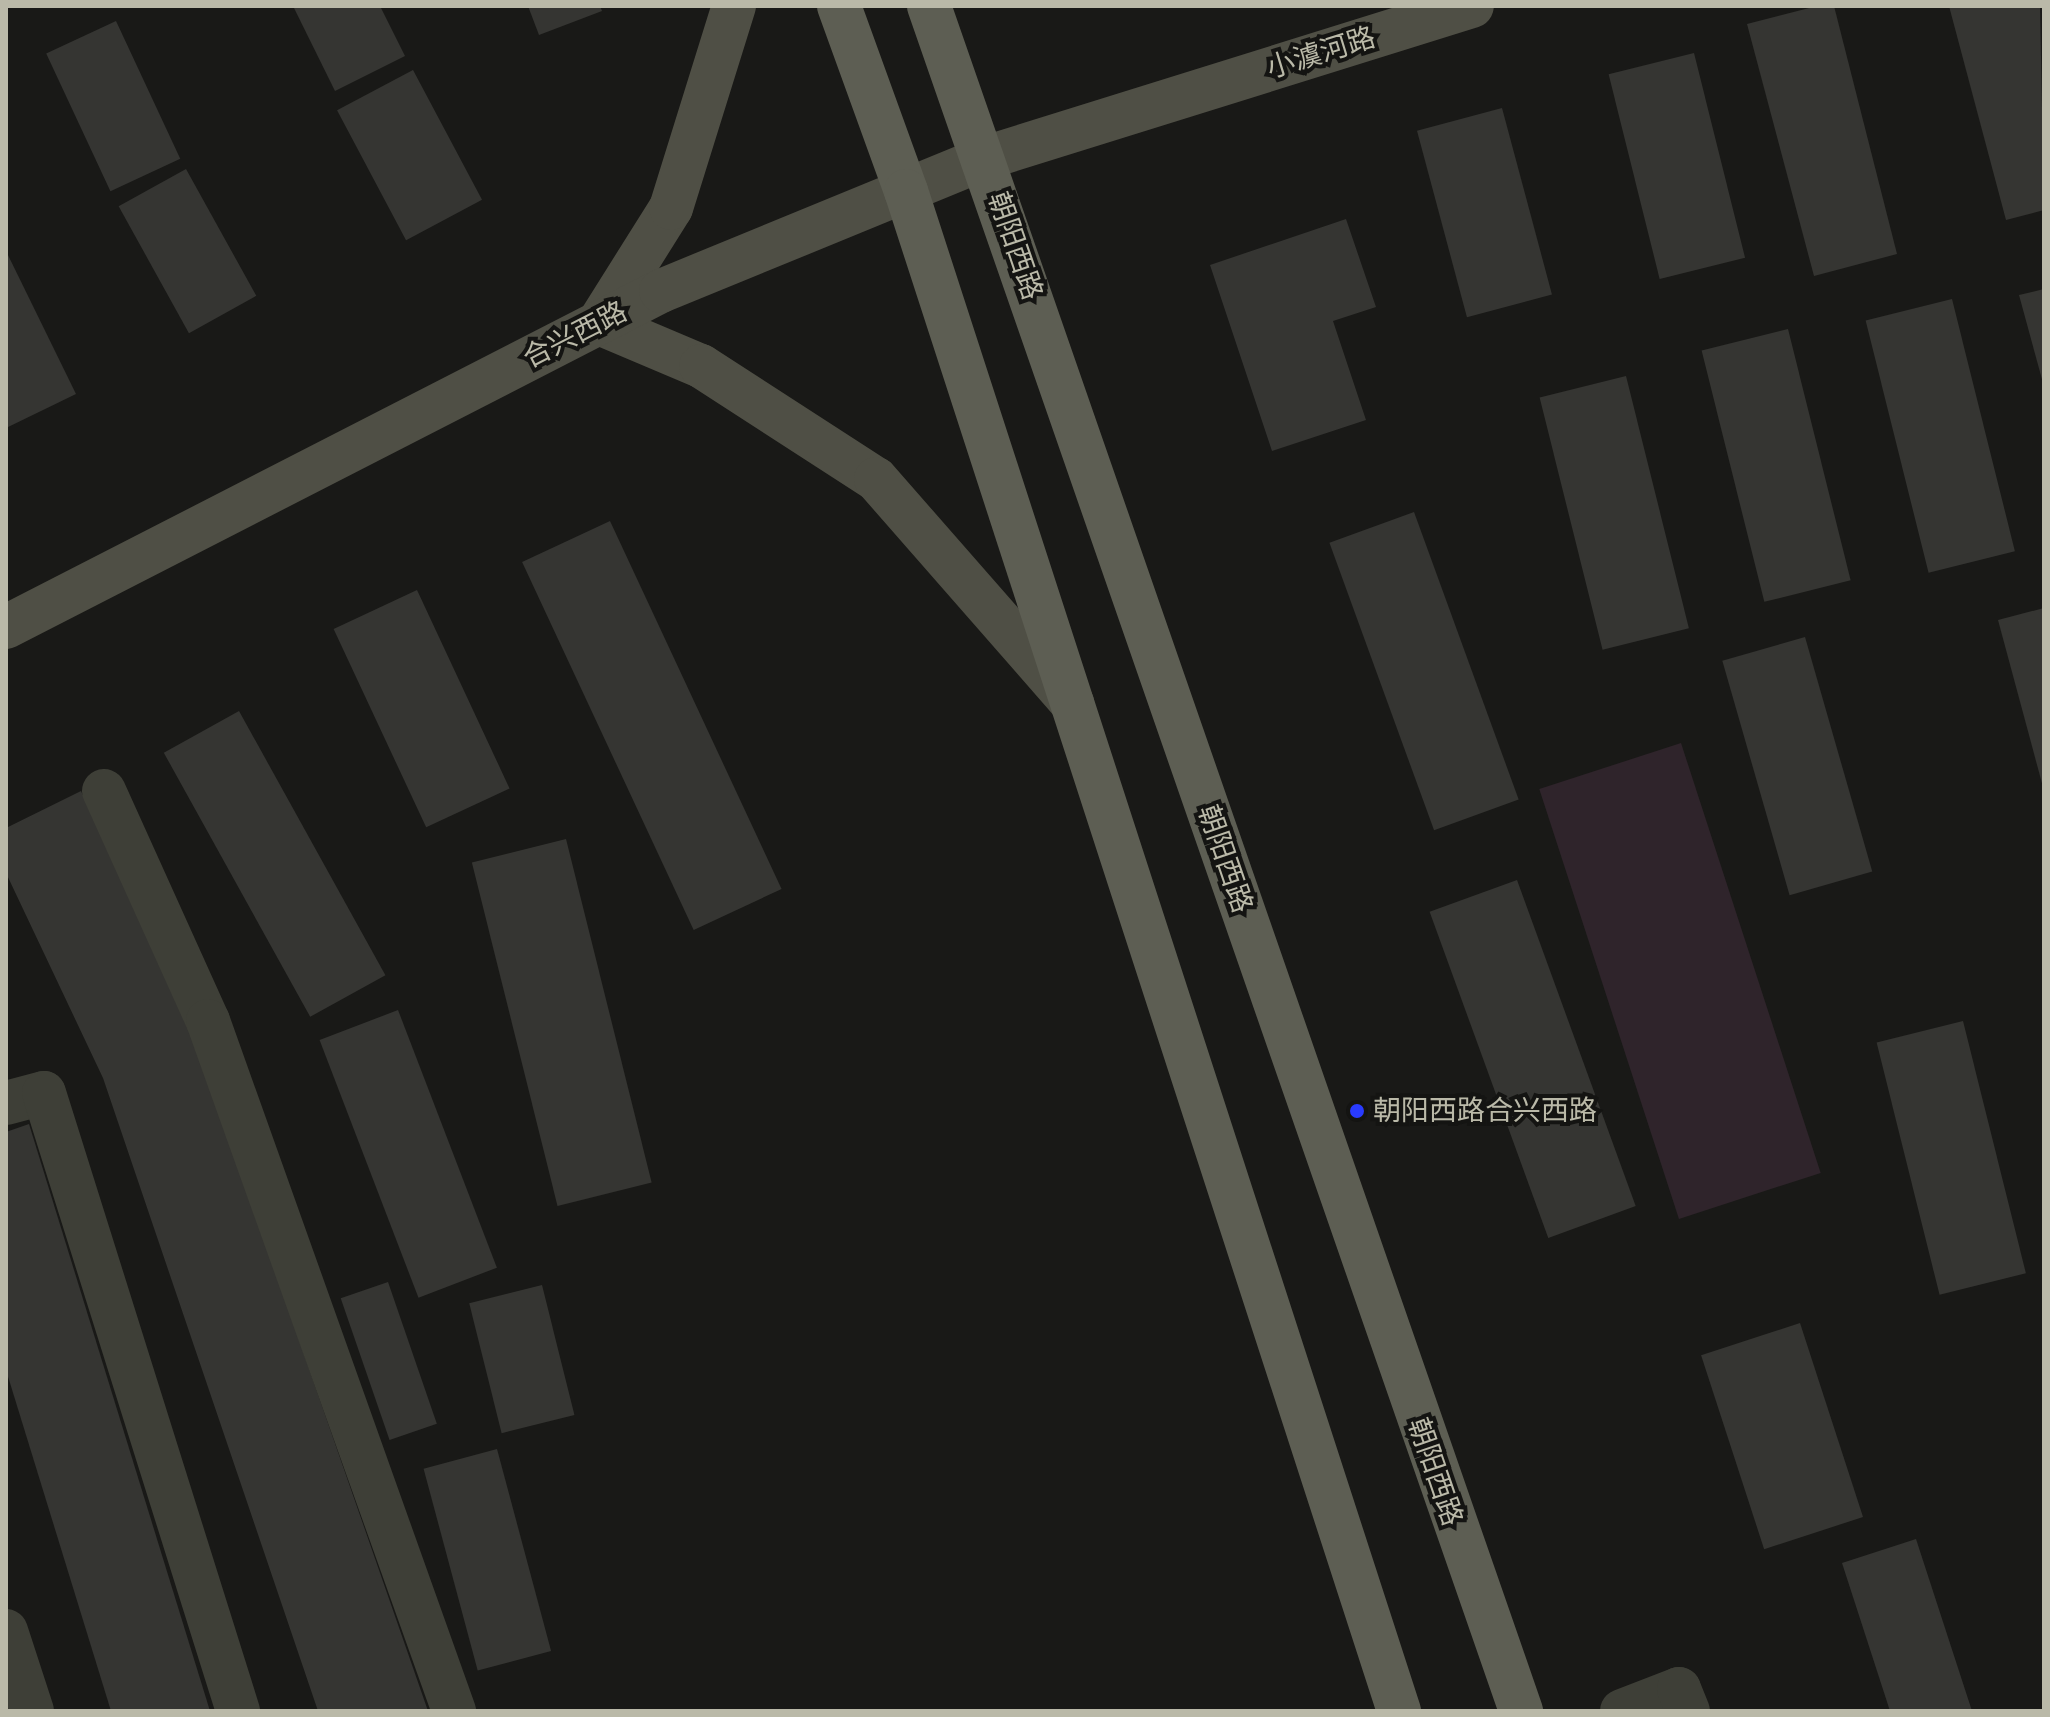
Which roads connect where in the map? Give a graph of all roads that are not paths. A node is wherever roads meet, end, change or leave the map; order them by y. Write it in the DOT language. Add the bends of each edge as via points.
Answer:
graph roads {
  1 [pos="734,6"];
  2 [pos="839,6"];
  3 [pos="929,6"];
  4 [pos="1472,6"];
  5 [pos="1169,100"];
  6 [pos="985,158"];
  7 [pos="906,191"];
  8 [pos="599,323"];
  9 [pos="6,627"];
  10 [pos="1072,703"];
  11 [pos="104,791"];
  12 [pos="6,1103"];
  13 [pos="6,1631"];
  14 [pos="32,1711"];
  15 [pos="238,1711"];
  16 [pos="454,1711"];
  17 [pos="1399,1711"];
  18 [pos="1521,1711"];
  19 [pos="1622,1711"];
  20 [pos="1688,1711"];
  1 -- 8 [label="street" via="671,208"];
  2 -- 7 [label="main road"];
  3 -- 6 [label="main road, 朝阳西路"];
  4 -- 5 [label="street, 小澞河路"];
  5 -- 6 [label="street, 合兴西路"];
  6 -- 7 [label="street, 合兴西路"];
  6 -- 18 [label="main road, 朝阳西路"];
  7 -- 8 [label="street, 合兴西路"];
  7 -- 10 [label="main road"];
  8 -- 9 [label="street, 合兴西路"];
  8 -- 10 [label="street" via="701,366 876,479"];
  10 -- 17 [label="main road"];
  11 -- 16 [label="street" via="208,1021"];
  12 -- 15 [label="street" via="44,1093"];
  13 -- 14 [label="street"];
  19 -- 20 [label="street" via="1679,1689"];
}
